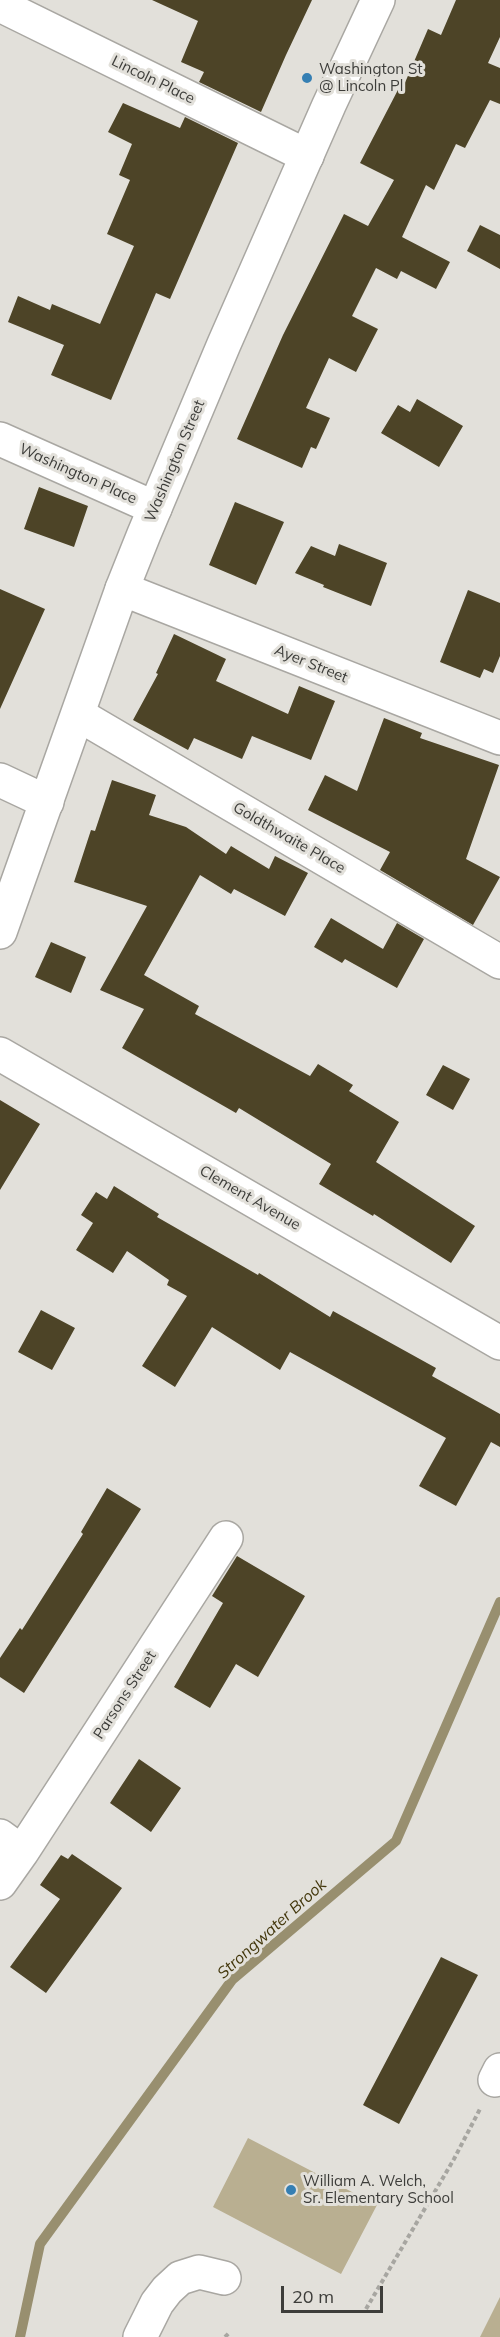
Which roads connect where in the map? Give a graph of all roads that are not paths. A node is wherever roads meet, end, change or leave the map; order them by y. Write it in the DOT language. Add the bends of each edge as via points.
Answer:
graph roads {
  1 [pos="378,0"];
  2 [pos="0,5"];
  3 [pos="307,156"];
  4 [pos="0,439"];
  5 [pos="155,508"];
  6 [pos="122,589"];
  7 [pos="79,715"];
  8 [pos="500,738"];
  9 [pos="0,780"];
  10 [pos="47,802"];
  11 [pos="0,932"];
  12 [pos="500,962"];
  13 [pos="0,1054"];
  14 [pos="500,1343"];
  15 [pos="226,1538"];
  16 [pos="11,1844"];
  17 [pos="0,1883"];
  18 [pos="224,2278"];
  19 [pos="140,2337"];
  1 -- 3 [label="street, Washington Street"];
  2 -- 3 [label="street, Lincoln Place"];
  3 -- 5 [label="street, Washington Street"];
  4 -- 5 [label="street, Washington Place"];
  5 -- 6 [label="street, Washington Street"];
  6 -- 7 [label="street, Washington Street"];
  6 -- 8 [label="street, Ayer Street"];
  7 -- 10 [label="street, Washington Street"];
  7 -- 12 [label="street, Goldthwaite Place"];
  9 -- 10 [label="street"];
  10 -- 11 [label="street, Washington Street"];
  13 -- 14 [label="street, Clement Avenue"];
  15 -- 16 [label="street, Parsons Street"];
  16 -- 17 [label="street, Parsons Street"];
  18 -- 19 [label="street" via="199,2272 180,2278 157,2303"];
}
